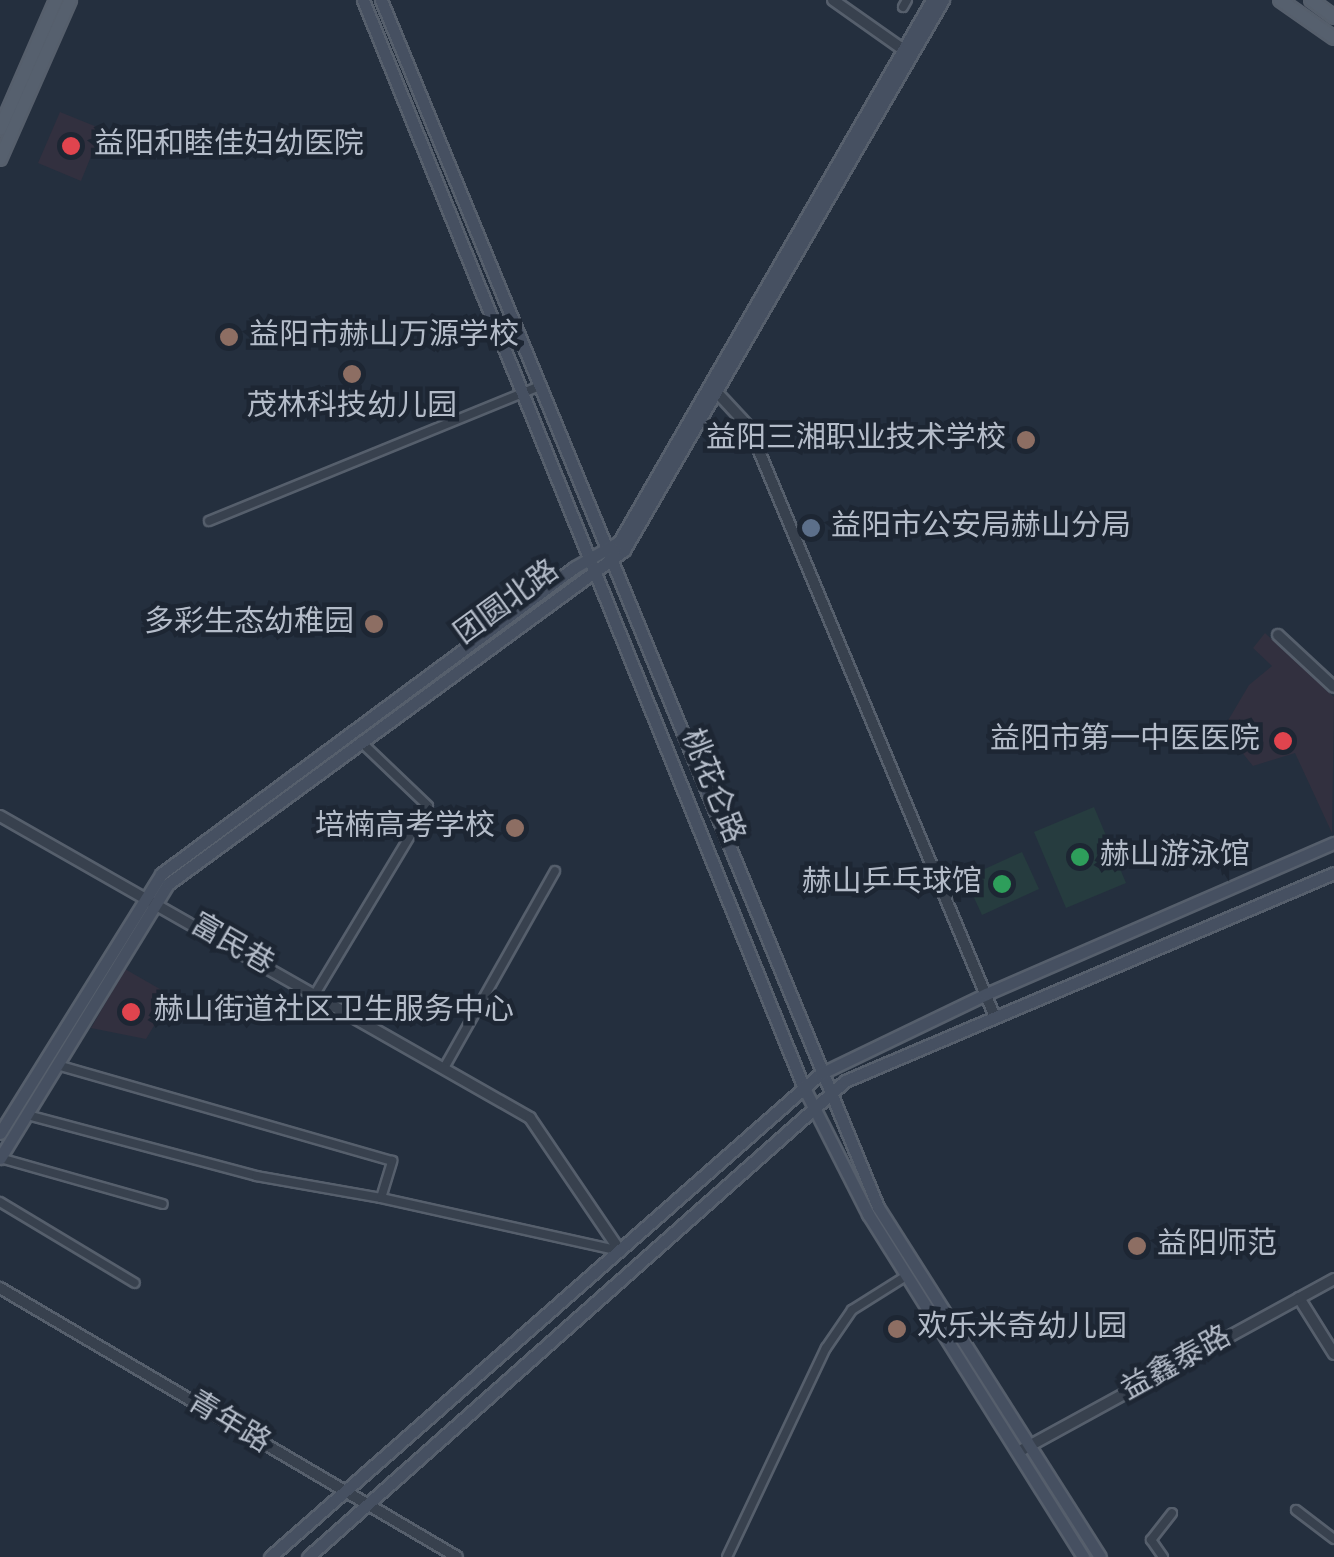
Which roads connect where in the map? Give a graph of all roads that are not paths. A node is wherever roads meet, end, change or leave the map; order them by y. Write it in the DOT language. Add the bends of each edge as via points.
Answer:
graph roads {
  1 [pos="56,0"];
  2 [pos="70,0"];
  3 [pos="363,0"];
  4 [pos="381,0"];
  5 [pos="833,0"];
  6 [pos="932,0"];
  7 [pos="943,0"];
  8 [pos="1280,0"];
  9 [pos="1311,0"];
  10 [pos="1334,16"];
  11 [pos="1334,38"];
  12 [pos="904,50"];
  13 [pos="0,129"];
  14 [pos="0,158"];
  15 [pos="540,386"];
  16 [pos="715,388"];
  17 [pos="526,392"];
  18 [pos="209,522"];
  19 [pos="600,560"];
  20 [pos="1278,635"];
  21 [pos="1334,687"];
  22 [pos="362,742"];
  23 [pos="0,816"];
  24 [pos="1334,844"];
  25 [pos="555,872"];
  26 [pos="1334,874"];
  27 [pos="147,898"];
  28 [pos="315,994"];
  29 [pos="986,994"];
  30 [pos="995,1017"];
  31 [pos="58,1064"];
  32 [pos="444,1068"];
  33 [pos="820,1074"];
  34 [pos="803,1086"];
  35 [pos="828,1094"];
  36 [pos="813,1106"];
  37 [pos="27,1115"];
  38 [pos="0,1132"];
  39 [pos="0,1158"];
  40 [pos="381,1198"];
  41 [pos="0,1202"];
  42 [pos="163,1204"];
  43 [pos="620,1251"];
  44 [pos="906,1276"];
  45 [pos="1334,1280"];
  46 [pos="135,1283"];
  47 [pos="0,1288"];
  48 [pos="1299,1298"];
  49 [pos="1334,1354"];
  50 [pos="1026,1448"];
  51 [pos="343,1493"];
  52 [pos="366,1506"];
  53 [pos="1296,1510"];
  54 [pos="1172,1512"];
  55 [pos="1334,1539"];
  56 [pos="270,1557"];
  57 [pos="308,1557"];
  58 [pos="457,1557"];
  59 [pos="727,1557"];
  60 [pos="1083,1557"];
  61 [pos="1100,1557"];
  62 [pos="1162,1557"];
  1 -- 13 [label="main road"];
  2 -- 14 [label="main road"];
  3 -- 17 [label="main road, 桃花仑路"];
  4 -- 15 [label="main road, 桃花仑路"];
  5 -- 12 [label="street"];
  6 -- 12 [label="main road, 团圆北路"];
  7 -- 16 [label="main road, 团圆北路"];
  8 -- 11 [label="main road"];
  9 -- 10 [label="main road"];
  12 -- 16 [label="main road, 团圆北路"];
  15 -- 17 [label="street"];
  15 -- 19 [label="main road, 桃花仑路"];
  16 -- 19 [label="main road, 团圆北路" via="619,542"];
  16 -- 29 [label="street" via="750,427"];
  17 -- 18 [label="street"];
  17 -- 19 [label="main road, 桃花仑路"];
  19 -- 22 [label="main road, 团圆北路"];
  19 -- 27 [label="main road, 团圆北路" via="176,862"];
  19 -- 33 [label="main road, 桃花仑路"];
  19 -- 34 [label="main road, 桃花仑路"];
  20 -- 21 [label="street"];
  22 -- 27 [label="main road, 团圆北路"];
  22 -- 28 [label="street" via="428,806"];
  23 -- 27 [label="street, 富民巷"];
  24 -- 29 [label="main road"];
  25 -- 32 [label="street"];
  26 -- 30 [label="main road"];
  27 -- 28 [label="street, 富民巷"];
  27 -- 31 [label="main road, 团圆北路"];
  27 -- 38 [label="main road, 团圆北路"];
  28 -- 32 [label="street, 富民巷"];
  29 -- 30 [label="street"];
  29 -- 33 [label="main road"];
  30 -- 35 [label="main road"];
  31 -- 37 [label="main road, 团圆北路"];
  31 -- 40 [label="street" via="392,1161"];
  32 -- 43 [label="street, 富民巷" via="530,1118"];
  33 -- 34 [label="main road"];
  33 -- 35 [label="main road, 桃花仑路"];
  34 -- 36 [label="main road, 桃花仑路"];
  34 -- 43 [label="main road"];
  35 -- 36 [label="main road"];
  35 -- 50 [label="main road, 桃花仑路" via="878,1207"];
  36 -- 44 [label="main road, 桃花仑路"];
  36 -- 52 [label="main road"];
  37 -- 39 [label="main road, 团圆北路"];
  37 -- 40 [label="street" via="256,1176"];
  39 -- 42 [label="street"];
  40 -- 43 [label="street"];
  41 -- 46 [label="street"];
  43 -- 51 [label="main road"];
  44 -- 50 [label="main road, 桃花仑路"];
  44 -- 59 [label="street" via="852,1310 826,1348"];
  45 -- 48 [label="street, 益鑫泰路"];
  47 -- 51 [label="street, 青年路"];
  48 -- 49 [label="street"];
  48 -- 50 [label="street, 益鑫泰路"];
  50 -- 60 [label="main road, 桃花仑路"];
  50 -- 61 [label="main road, 桃花仑路"];
  51 -- 52 [label="street, 青年路"];
  51 -- 56 [label="main road"];
  52 -- 57 [label="main road"];
  52 -- 58 [label="street, 青年路"];
  53 -- 55 [label="street"];
  54 -- 62 [label="street" via="1151,1540"];
}
